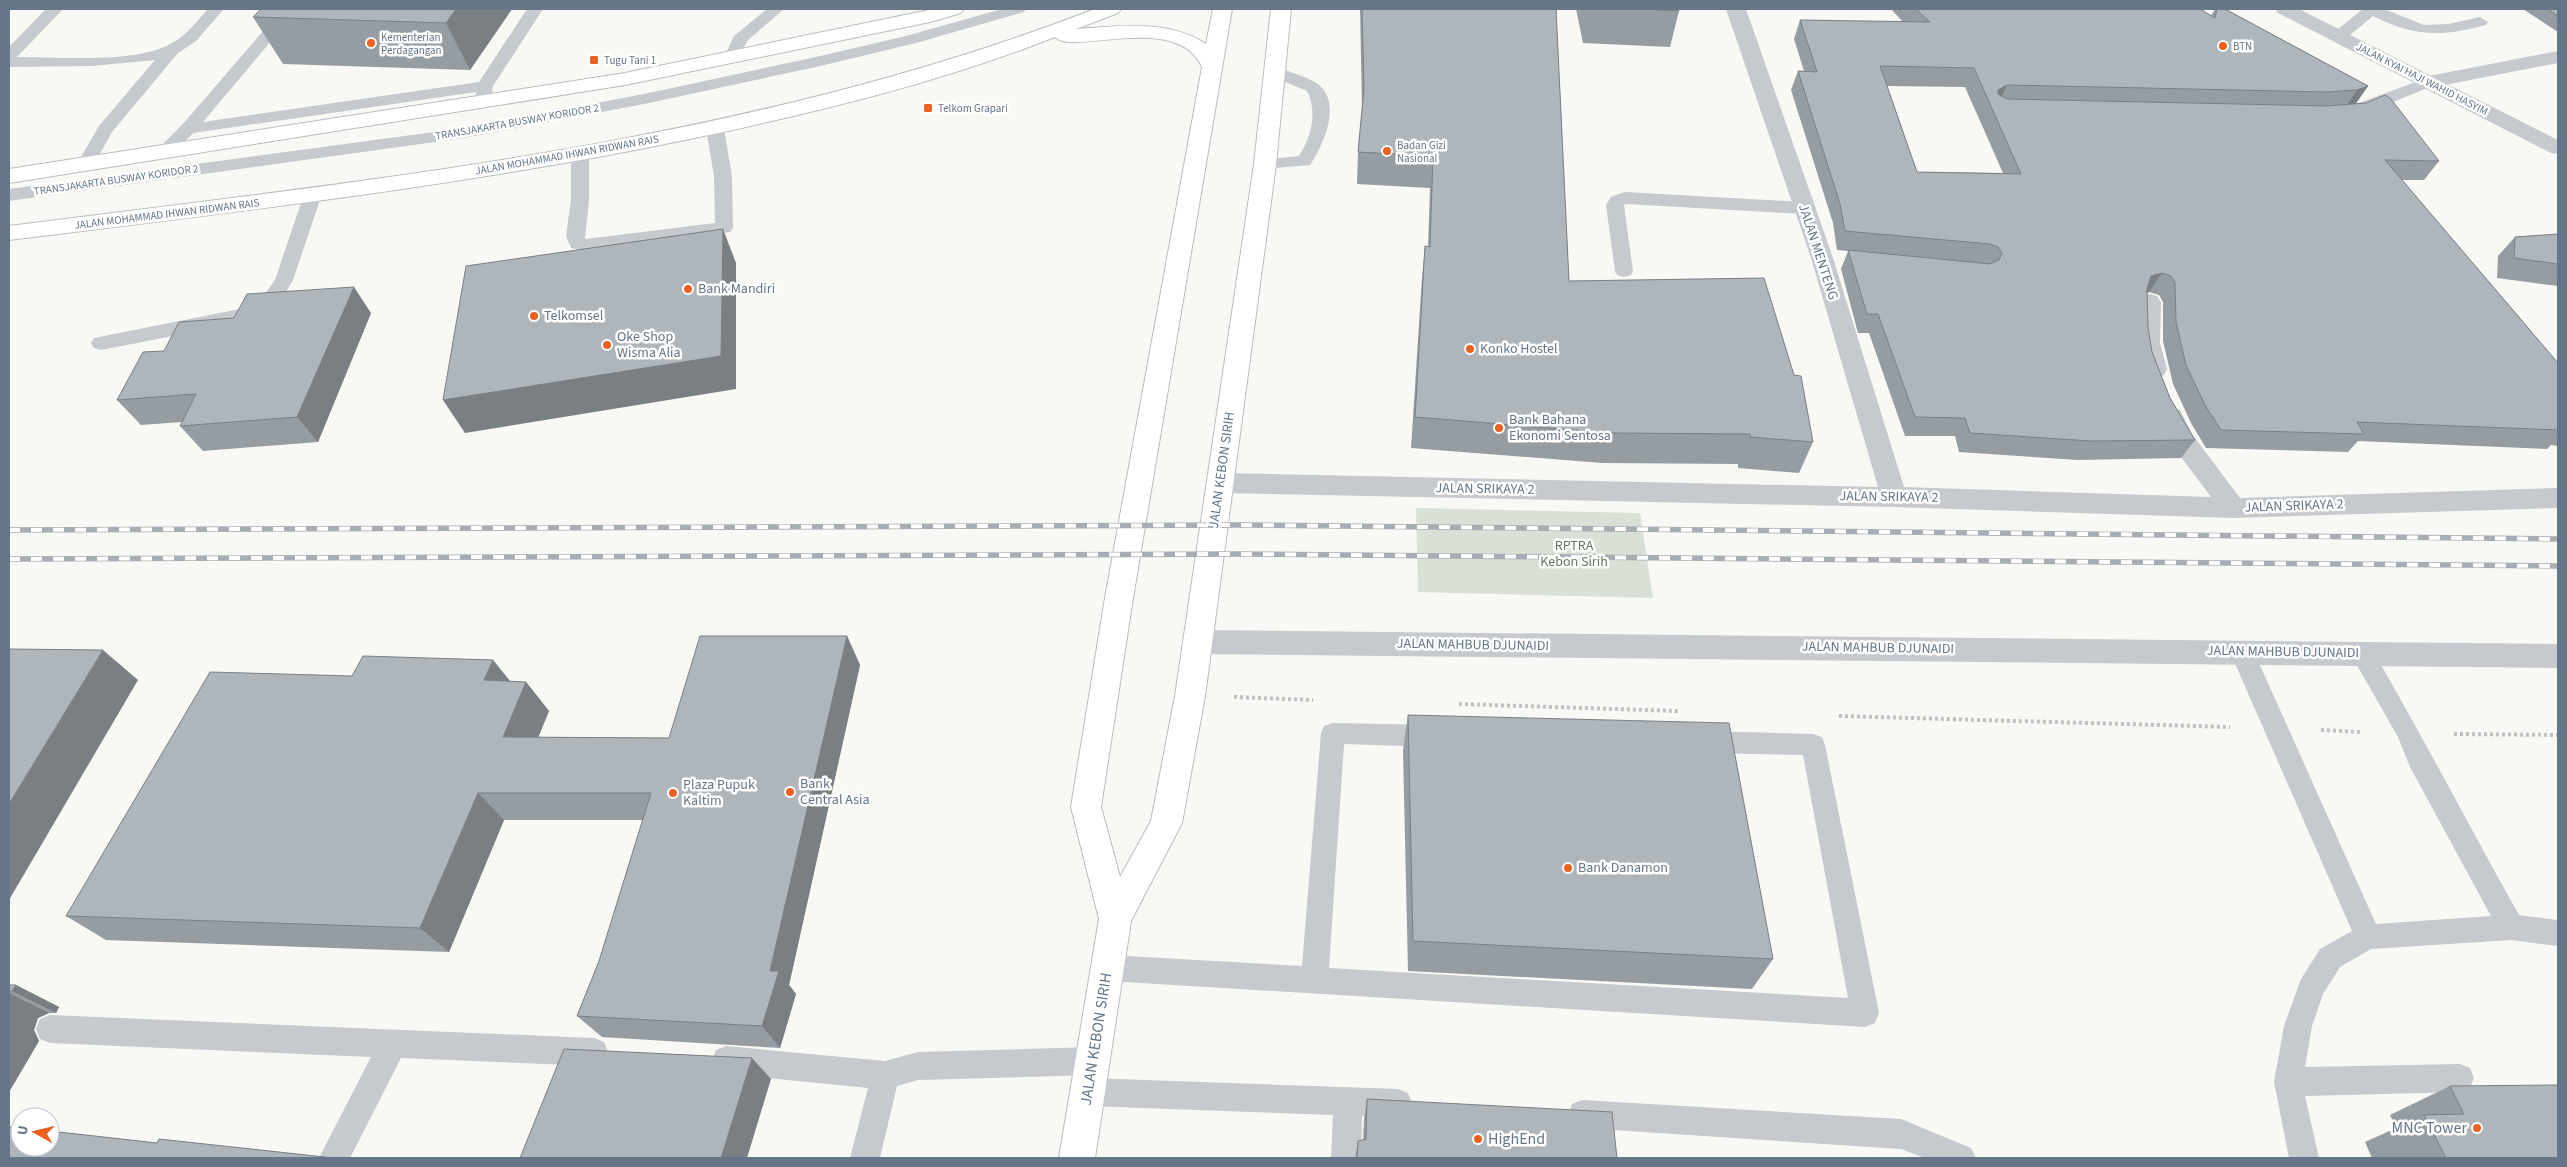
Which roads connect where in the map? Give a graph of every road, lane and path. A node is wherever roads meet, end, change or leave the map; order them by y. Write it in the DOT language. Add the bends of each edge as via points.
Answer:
graph roads {
  1 [pos="56,9"];
  2 [pos="216,9"];
  3 [pos="290,9"];
  4 [pos="535,9"];
  5 [pos="776,9"];
  6 [pos="954,9"];
  7 [pos="1018,9"];
  8 [pos="1111,9"];
  9 [pos="1222,9"];
  10 [pos="1281,9"];
  11 [pos="1736,9"];
  12 [pos="2285,9"];
  13 [pos="2372,9"];
  14 [pos="929,12"];
  15 [pos="2480,22"];
  16 [pos="2339,36"];
  17 [pos="1042,37"];
  18 [pos="172,50"];
  19 [pos="9,56"];
  20 [pos="732,57"];
  21 [pos="2558,57"];
  22 [pos="9,62"];
  23 [pos="1213,70"];
  24 [pos="1275,72"];
  25 [pos="2428,82"];
  26 [pos="485,94"];
  27 [pos="2347,116"];
  28 [pos="188,129"];
  29 [pos="715,129"];
  30 [pos="2558,148"];
  31 [pos="165,152"];
  32 [pos="580,154"];
  33 [pos="86,164"];
  34 [pos="1264,164"];
  35 [pos="9,176"];
  36 [pos="9,195"];
  37 [pos="312,197"];
  38 [pos="1804,208"];
  39 [pos="9,233"];
  40 [pos="1624,271"];
  41 [pos="2150,302"];
  42 [pos="101,343"];
  43 [pos="1221,483"];
  44 [pos="1894,497"];
  45 [pos="2558,498"];
  46 [pos="2233,508"];
  47 [pos="1198,642"];
  48 [pos="2242,652"];
  49 [pos="2362,653"];
  50 [pos="2558,656"];
  51 [pos="1190,696"];
  52 [pos="1319,700"];
  53 [pos="1449,704"];
  54 [pos="1688,711"];
  55 [pos="1838,716"];
  56 [pos="2276,729"];
  57 [pos="2408,733"];
  58 [pos="2558,735"];
  59 [pos="1454,736"];
  60 [pos="1684,742"];
  61 [pos="1115,919"];
  62 [pos="2511,927"];
  63 [pos="2558,933"];
  64 [pos="2368,937"];
  65 [pos="1108,968"];
  66 [pos="1314,981"];
  67 [pos="50,1029"];
  68 [pos="393,1044"];
  69 [pos="616,1054"];
  70 [pos="696,1058"];
  71 [pos="885,1074"];
  72 [pos="1090,1077"];
  73 [pos="2460,1078"];
  74 [pos="2288,1082"];
  75 [pos="1348,1100"];
  76 [pos="1427,1105"];
  77 [pos="1556,1113"];
  78 [pos="334,1158"];
  79 [pos="865,1158"];
  80 [pos="1077,1158"];
  81 [pos="1346,1158"];
  82 [pos="1961,1158"];
  83 [pos="2304,1158"];
  1 -- 19 [label="lane"];
  2 -- 18 [label="lane" via="193,36"];
  3 -- 28 [label="lane"];
  4 -- 26 [label="lane"];
  5 -- 20 [label="lane" via="740,39"];
  6 -- 14 [label="main road"];
  7 -- 36 [label="lane, TRANSJAKARTA BUSWAY KORIDOR 2" via="910,40 816,62 464,133"];
  8 -- 17 [label="main road, JALAN MOHAMMAD IHWAN RIDWAN RAIS"];
  9 -- 23 [label="main road, JALAN KEBON SIRIH"];
  10 -- 24 [label="main road, JALAN KEBON SIRIH"];
  11 -- 38 [label="street, JALAN MENTENG"];
  12 -- 16 [label="street, JALAN KYAI HAJI WAHID HASYIM"];
  13 -- 15 [label="lane" via="2405,26 2428,31"];
  13 -- 16 [label="lane"];
  14 -- 20 [label="main road"];
  16 -- 25 [label="street, JALAN KYAI HAJI WAHID HASYIM"];
  17 -- 23 [label="main road" via="1110,33 1161,34 1187,39 1203,51"];
  17 -- 29 [label="main road, JALAN MOHAMMAD IHWAN RIDWAN RAIS" via="899,84"];
  18 -- 22 [label="lane" via="138,59"];
  18 -- 33 [label="lane" via="105,130"];
  20 -- 26 [label="main road" via="625,79"];
  21 -- 25 [label="street"];
  23 -- 61 [label="main road, JALAN KEBON SIRIH" via="1146,444 1086,807"];
  24 -- 34 [label="main road, JALAN KEBON SIRIH"];
  24 -- 34 [label="lane" via="1313,88 1320,106 1320,126 1312,150 1304,161"];
  25 -- 27 [label="lane"];
  25 -- 30 [label="street, JALAN KYAI HAJI WAHID HASYIM"];
  26 -- 28 [label="lane"];
  26 -- 31 [label="main road"];
  28 -- 31 [label="lane"];
  29 -- 32 [label="main road, JALAN MOHAMMAD IHWAN RIDWAN RAIS"];
  29 -- 32 [label="lane" via="723,176 724,228 588,246 578,244 575,236 580,200"];
  31 -- 33 [label="main road"];
  32 -- 37 [label="main road, JALAN MOHAMMAD IHWAN RIDWAN RAIS"];
  33 -- 35 [label="main road"];
  34 -- 43 [label="main road, JALAN KEBON SIRIH"];
  37 -- 39 [label="main road, JALAN MOHAMMAD IHWAN RIDWAN RAIS"];
  37 -- 42 [label="lane" via="284,280 271,300 250,314"];
  38 -- 40 [label="lane" via="1634,198 1617,200"];
  38 -- 44 [label="street, JALAN MENTENG" via="1831,259"];
  41 -- 46 [label="street" via="2148,343 2160,393 2182,438"];
  43 -- 44 [label="street, JALAN SRIKAYA 2"];
  43 -- 47 [label="main road, JALAN KEBON SIRIH"];
  44 -- 46 [label="street, JALAN SRIKAYA 2"];
  45 -- 46 [label="street, JALAN SRIKAYA 2"];
  47 -- 48 [label="street, JALAN MAHBUB DJUNAIDI"];
  47 -- 51 [label="main road, JALAN KEBON SIRIH"];
  48 -- 49 [label="street, JALAN MAHBUB DJUNAIDI"];
  48 -- 56 [label="lane"];
  49 -- 50 [label="street, JALAN MAHBUB DJUNAIDI"];
  49 -- 57 [label="lane"];
  51 -- 52 [label="path"];
  51 -- 61 [label="main road, JALAN KEBON SIRIH" via="1166,823"];
  53 -- 54 [label="path"];
  55 -- 56 [label="path"];
  56 -- 57 [label="path"];
  56 -- 64 [label="lane"];
  57 -- 58 [label="path"];
  57 -- 62 [label="lane"];
  59 -- 66 [label="lane" via="1333,733"];
  60 -- 66 [label="lane" via="1813,745 1865,1013"];
  61 -- 65 [label="main road, JALAN KEBON SIRIH"];
  62 -- 63 [label="lane"];
  62 -- 64 [label="lane"];
  64 -- 74 [label="lane" via="2330,958 2311,988 2298,1026"];
  65 -- 66 [label="lane"];
  65 -- 72 [label="main road, JALAN KEBON SIRIH"];
  67 -- 68 [label="lane"];
  68 -- 69 [label="lane"];
  68 -- 78 [label="lane"];
  70 -- 71 [label="lane"];
  71 -- 72 [label="lane" via="918,1066"];
  71 -- 79 [label="lane"];
  72 -- 75 [label="lane"];
  72 -- 80 [label="main road, JALAN KEBON SIRIH"];
  73 -- 74 [label="lane"];
  74 -- 83 [label="lane"];
  75 -- 76 [label="lane"];
  75 -- 81 [label="lane"];
  77 -- 82 [label="lane" via="1901,1134"];
}
